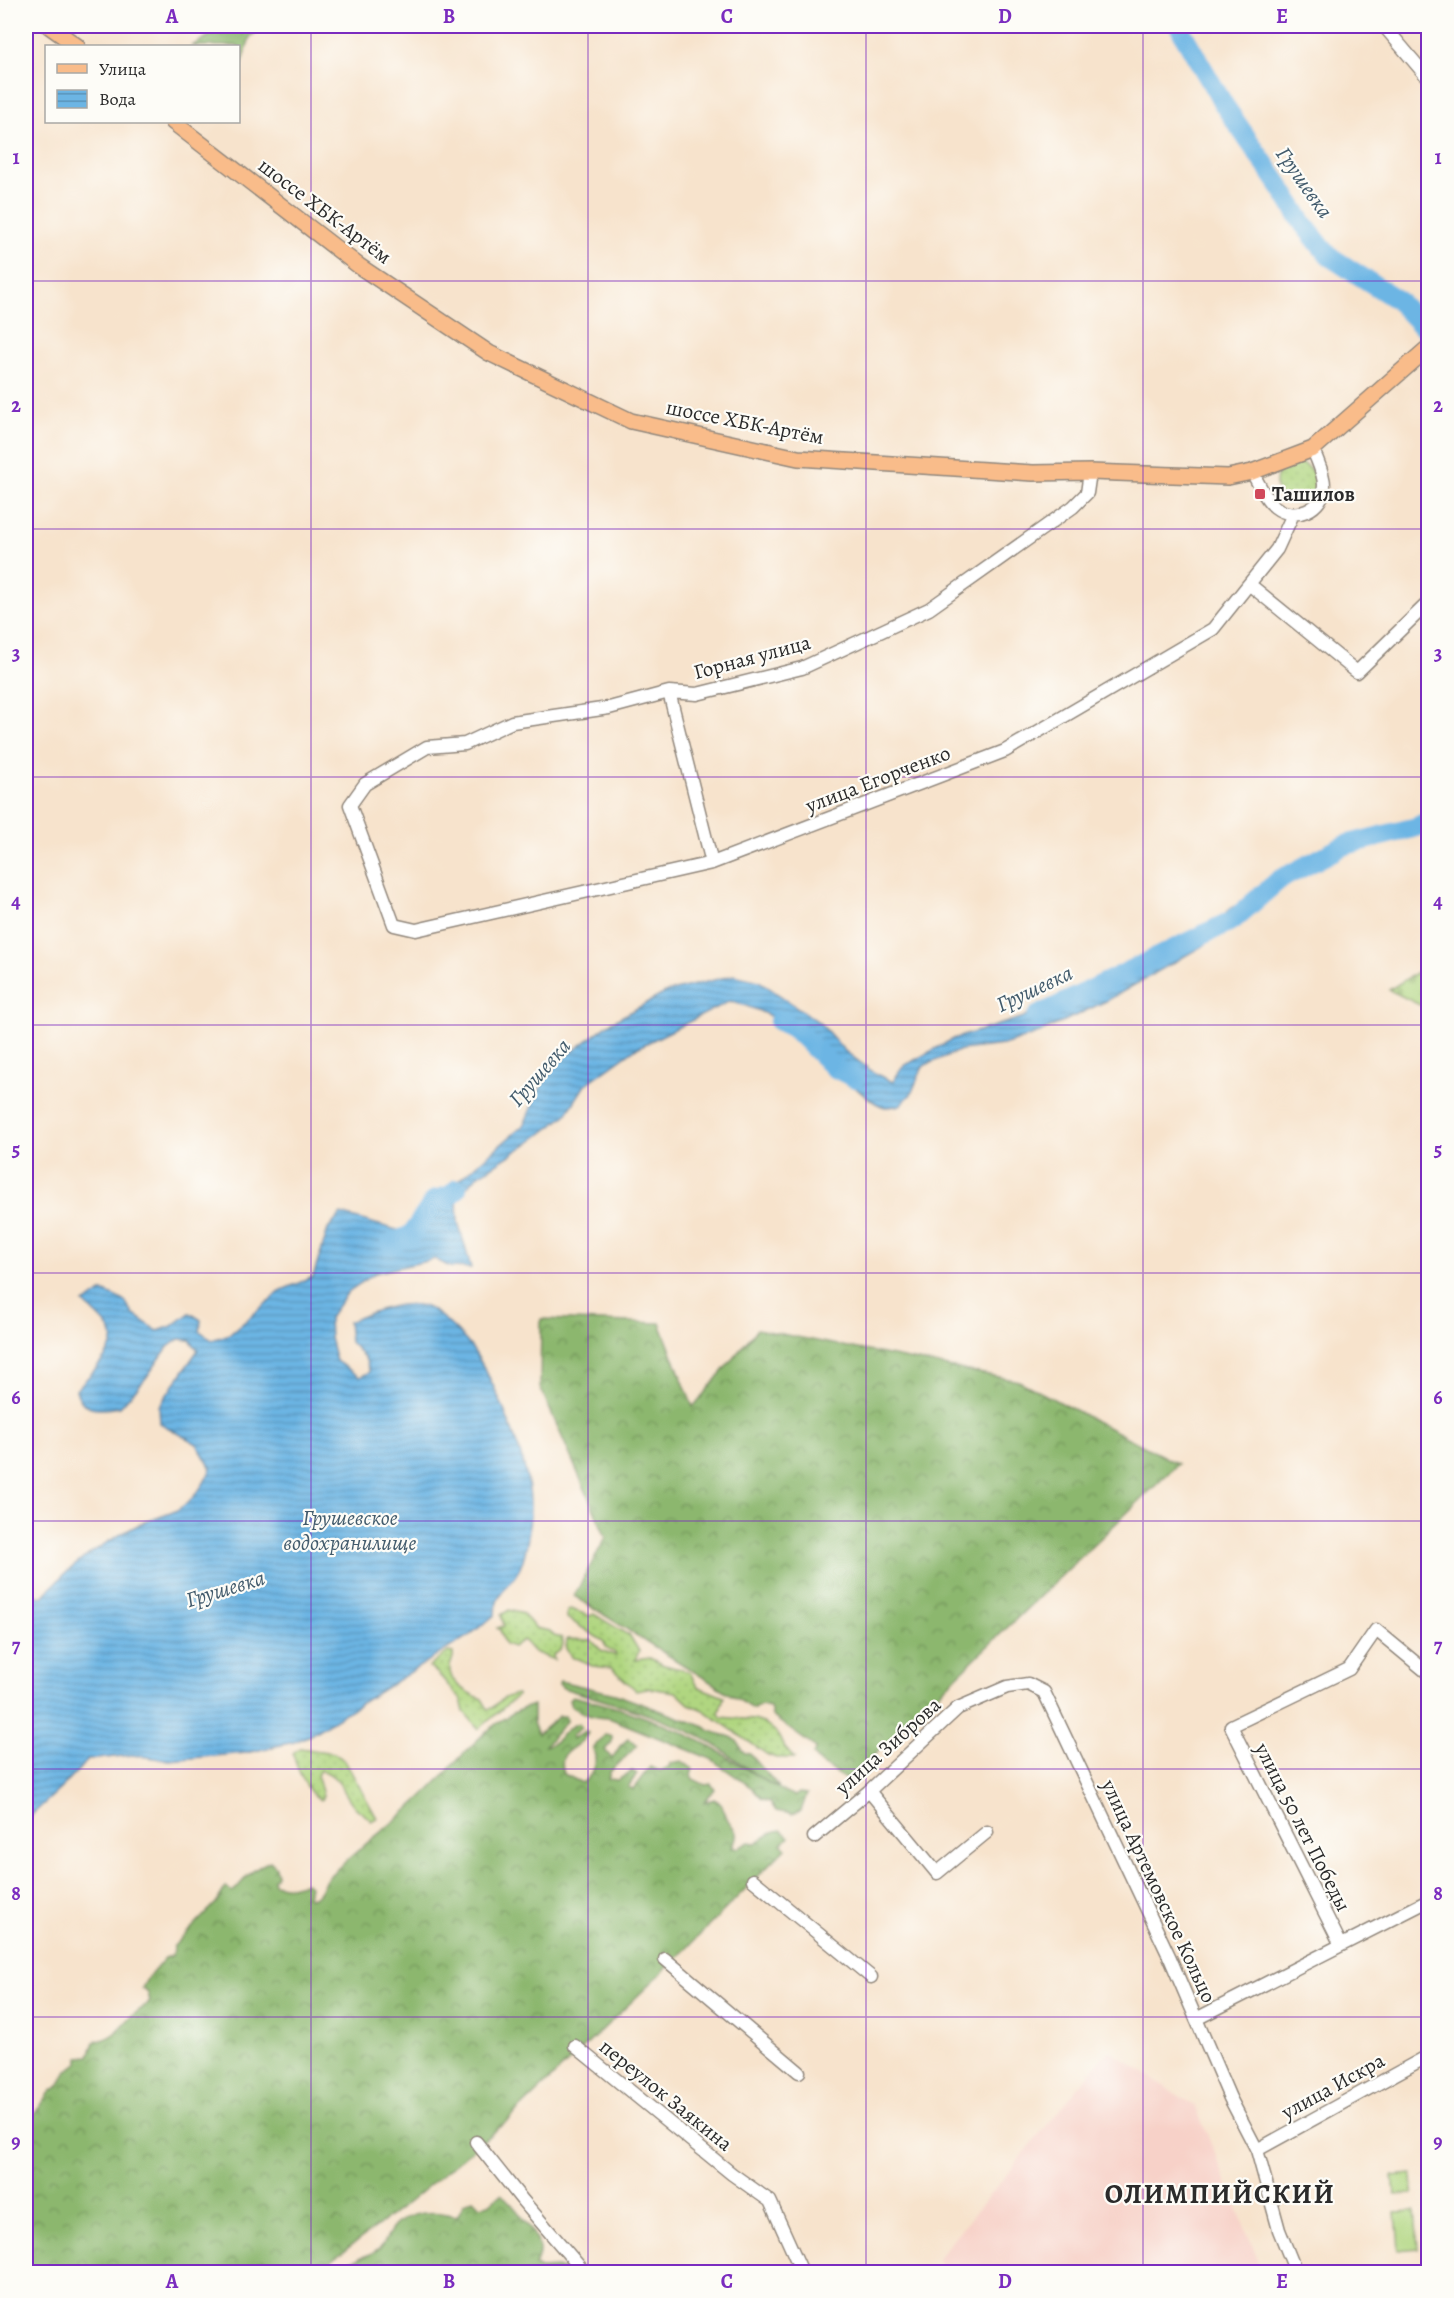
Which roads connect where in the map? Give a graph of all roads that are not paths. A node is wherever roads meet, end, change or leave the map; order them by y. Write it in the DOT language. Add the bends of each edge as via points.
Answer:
graph roads {
  1 [pos="50,26"];
  2 [pos="1384,26"];
  3 [pos="76,45"];
  4 [pos="1428,78"];
  5 [pos="174,123"];
  6 [pos="1423,353"];
  7 [pos="1313,449"];
  8 [pos="1090,472"];
  9 [pos="1252,472"];
  10 [pos="1293,514"];
  11 [pos="1249,584"];
  12 [pos="1428,603"];
  13 [pos="669,692"];
  14 [pos="712,863"];
  15 [pos="394,925"];
  16 [pos="1428,1673"];
  17 [pos="1028,1684"];
  18 [pos="869,1791"];
  19 [pos="987,1832"];
  20 [pos="814,1838"];
  21 [pos="753,1880"];
  22 [pos="1428,1901"];
  23 [pos="1341,1946"];
  24 [pos="665,1959"];
  25 [pos="871,1977"];
  26 [pos="1196,2019"];
  27 [pos="576,2046"];
  28 [pos="1428,2056"];
  29 [pos="799,2072"];
  30 [pos="476,2142"];
  31 [pos="1257,2150"];
  32 [pos="584,2272"];
  33 [pos="802,2272"];
  34 [pos="1296,2272"];
  1 -- 3 [label="main road"];
  2 -- 4 [label="street"];
  5 -- 8 [label="main road, шоссе ХБК-Артём" via="359,266 489,353 631,421 798,458 1033,473"];
  6 -- 7 [label="main road, шоссе ХБК-Артём"];
  7 -- 9 [label="main road, шоссе ХБК-Артём"];
  7 -- 10 [label="street" via="1324,485 1322,495 1309,510"];
  8 -- 9 [label="main road, шоссе ХБК-Артём" via="1228,477"];
  8 -- 13 [label="street, Горная улица" via="1087,493 1073,507 929,609 802,668 697,694"];
  9 -- 10 [label="street" via="1273,505"];
  10 -- 11 [label="street, улица Егорченко" via="1276,549"];
  11 -- 12 [label="street" via="1357,672"];
  11 -- 14 [label="street, улица Егорченко" via="1213,628 1005,752"];
  13 -- 14 [label="street"];
  13 -- 15 [label="street, Горная улица" via="609,708 512,722 465,744 428,747 365,784 350,805"];
  14 -- 15 [label="street, улица Егорченко" via="416,930"];
  16 -- 23 [label="street, улица 50 лет Победы" via="1376,1630 1349,1669 1230,1726"];
  17 -- 18 [label="street, улица Зиброва" via="1007,1687 958,1708"];
  17 -- 26 [label="street, улица Артемовское Кольцо" via="1044,1692"];
  18 -- 19 [label="street" via="937,1873"];
  18 -- 20 [label="street, улица Зиброва"];
  21 -- 25 [label="street"];
  22 -- 23 [label="street, улица Артемовское Кольцо"];
  23 -- 26 [label="street, улица Артемовское Кольцо"];
  24 -- 29 [label="street"];
  26 -- 31 [label="street"];
  27 -- 33 [label="street, переулок Заякина" via="770,2201"];
  28 -- 31 [label="street, улица Искра"];
  30 -- 32 [label="street"];
  31 -- 34 [label="street" via="1279,2230"];
}
